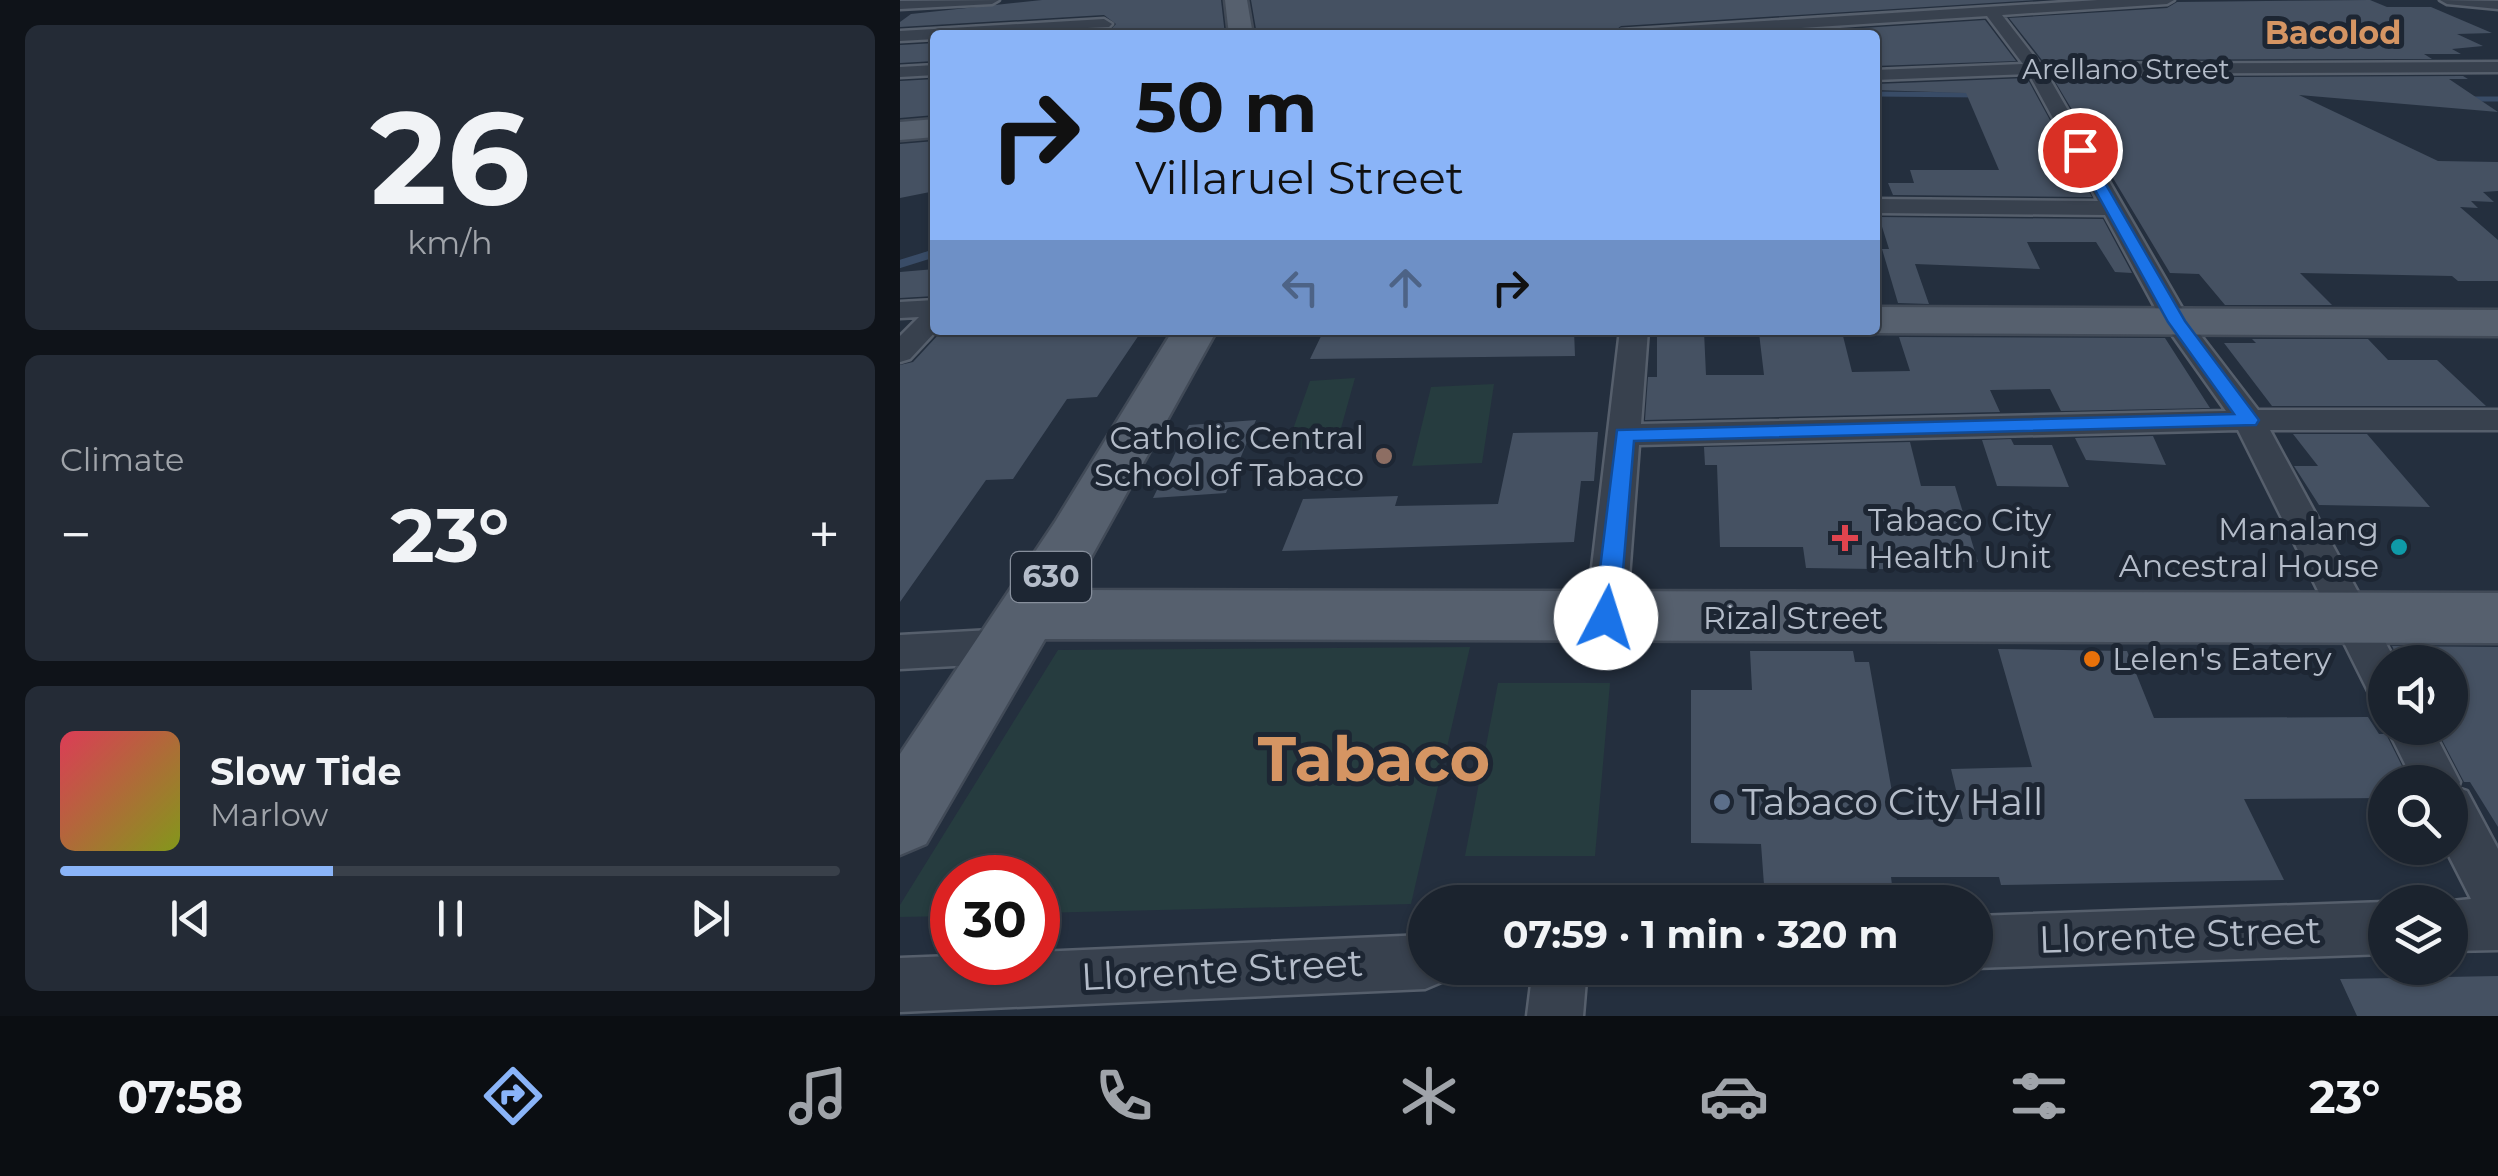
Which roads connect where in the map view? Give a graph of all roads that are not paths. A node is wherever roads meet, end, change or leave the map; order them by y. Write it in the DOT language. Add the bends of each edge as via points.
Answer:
graph roads {
  1 [pos="992,0"];
  2 [pos="1236,0"];
  3 [pos="1933,0"];
  4 [pos="2167,0"];
  5 [pos="2447,0"];
  6 [pos="900,5"];
  7 [pos="2498,5"];
  8 [pos="1991,11"];
  9 [pos="1943,14"];
  10 [pos="1104,24"];
  11 [pos="1002,30"];
  12 [pos="1240,30"];
  13 [pos="1709,30"];
  14 [pos="930,34"];
  15 [pos="900,36"];
  16 [pos="2498,67"];
  17 [pos="930,70"];
  18 [pos="900,72"];
  19 [pos="1880,75"];
  20 [pos="2041,80"];
  21 [pos="930,128"];
  22 [pos="900,131"];
  23 [pos="1880,206"];
  24 [pos="2113,208"];
  25 [pos="900,310"];
  26 [pos="930,312"];
  27 [pos="930,318"];
  28 [pos="1880,320"];
  29 [pos="2177,322"];
  30 [pos="2498,323"];
  31 [pos="1191,335"];
  32 [pos="1634,335"];
  33 [pos="900,352"];
  34 [pos="2249,420"];
  35 [pos="2498,420"];
  36 [pos="1624,434"];
  37 [pos="2351,617"];
  38 [pos="1606,618"];
  39 [pos="2498,618"];
  40 [pos="1018,630"];
  41 [pos="2368,650"];
  42 [pos="900,652"];
  43 [pos="900,820"];
  44 [pos="2468,842"];
  45 [pos="2498,900"];
  46 [pos="2498,924"];
  47 [pos="2468,925"];
  48 [pos="2368,929"];
  49 [pos="1993,941"];
  50 [pos="1408,963"];
  51 [pos="900,985"];
  52 [pos="1558,985"];
  53 [pos="1555,1016"];
  1 -- 6 [label="street"];
  2 -- 12 [label="main road"];
  3 -- 9 [label="street"];
  4 -- 8 [label="street"];
  5 -- 7 [label="street"];
  8 -- 9 [label="street"];
  8 -- 20 [label="street"];
  9 -- 13 [label="street"];
  10 -- 11 [label="street"];
  14 -- 15 [label="street"];
  16 -- 20 [label="street, Arellano Street"];
  17 -- 18 [label="street"];
  19 -- 20 [label="street, Arellano Street"];
  20 -- 24 [label="street"];
  21 -- 22 [label="main road"];
  23 -- 24 [label="street"];
  24 -- 29 [label="street"];
  25 -- 26 [label="street"];
  27 -- 33 [label="street"];
  28 -- 29 [label="main road"];
  29 -- 30 [label="main road"];
  29 -- 34 [label="street"];
  31 -- 40 [label="main road, 630"];
  32 -- 36 [label="street"];
  34 -- 35 [label="street"];
  34 -- 36 [label="street"];
  34 -- 37 [label="street"];
  36 -- 38 [label="street"];
  37 -- 38 [label="main road, Rizal Street"];
  37 -- 39 [label="main road, Rizal Street"];
  37 -- 41 [label="street"];
  38 -- 40 [label="main road, Rizal Street"];
  40 -- 42 [label="street"];
  40 -- 43 [label="main road, 630"];
  44 -- 45 [label="street"];
  46 -- 47 [label="street"];
  48 -- 49 [label="street, Llorente Street"];
  50 -- 51 [label="street, Llorente Street"];
  52 -- 53 [label="street"];
}
